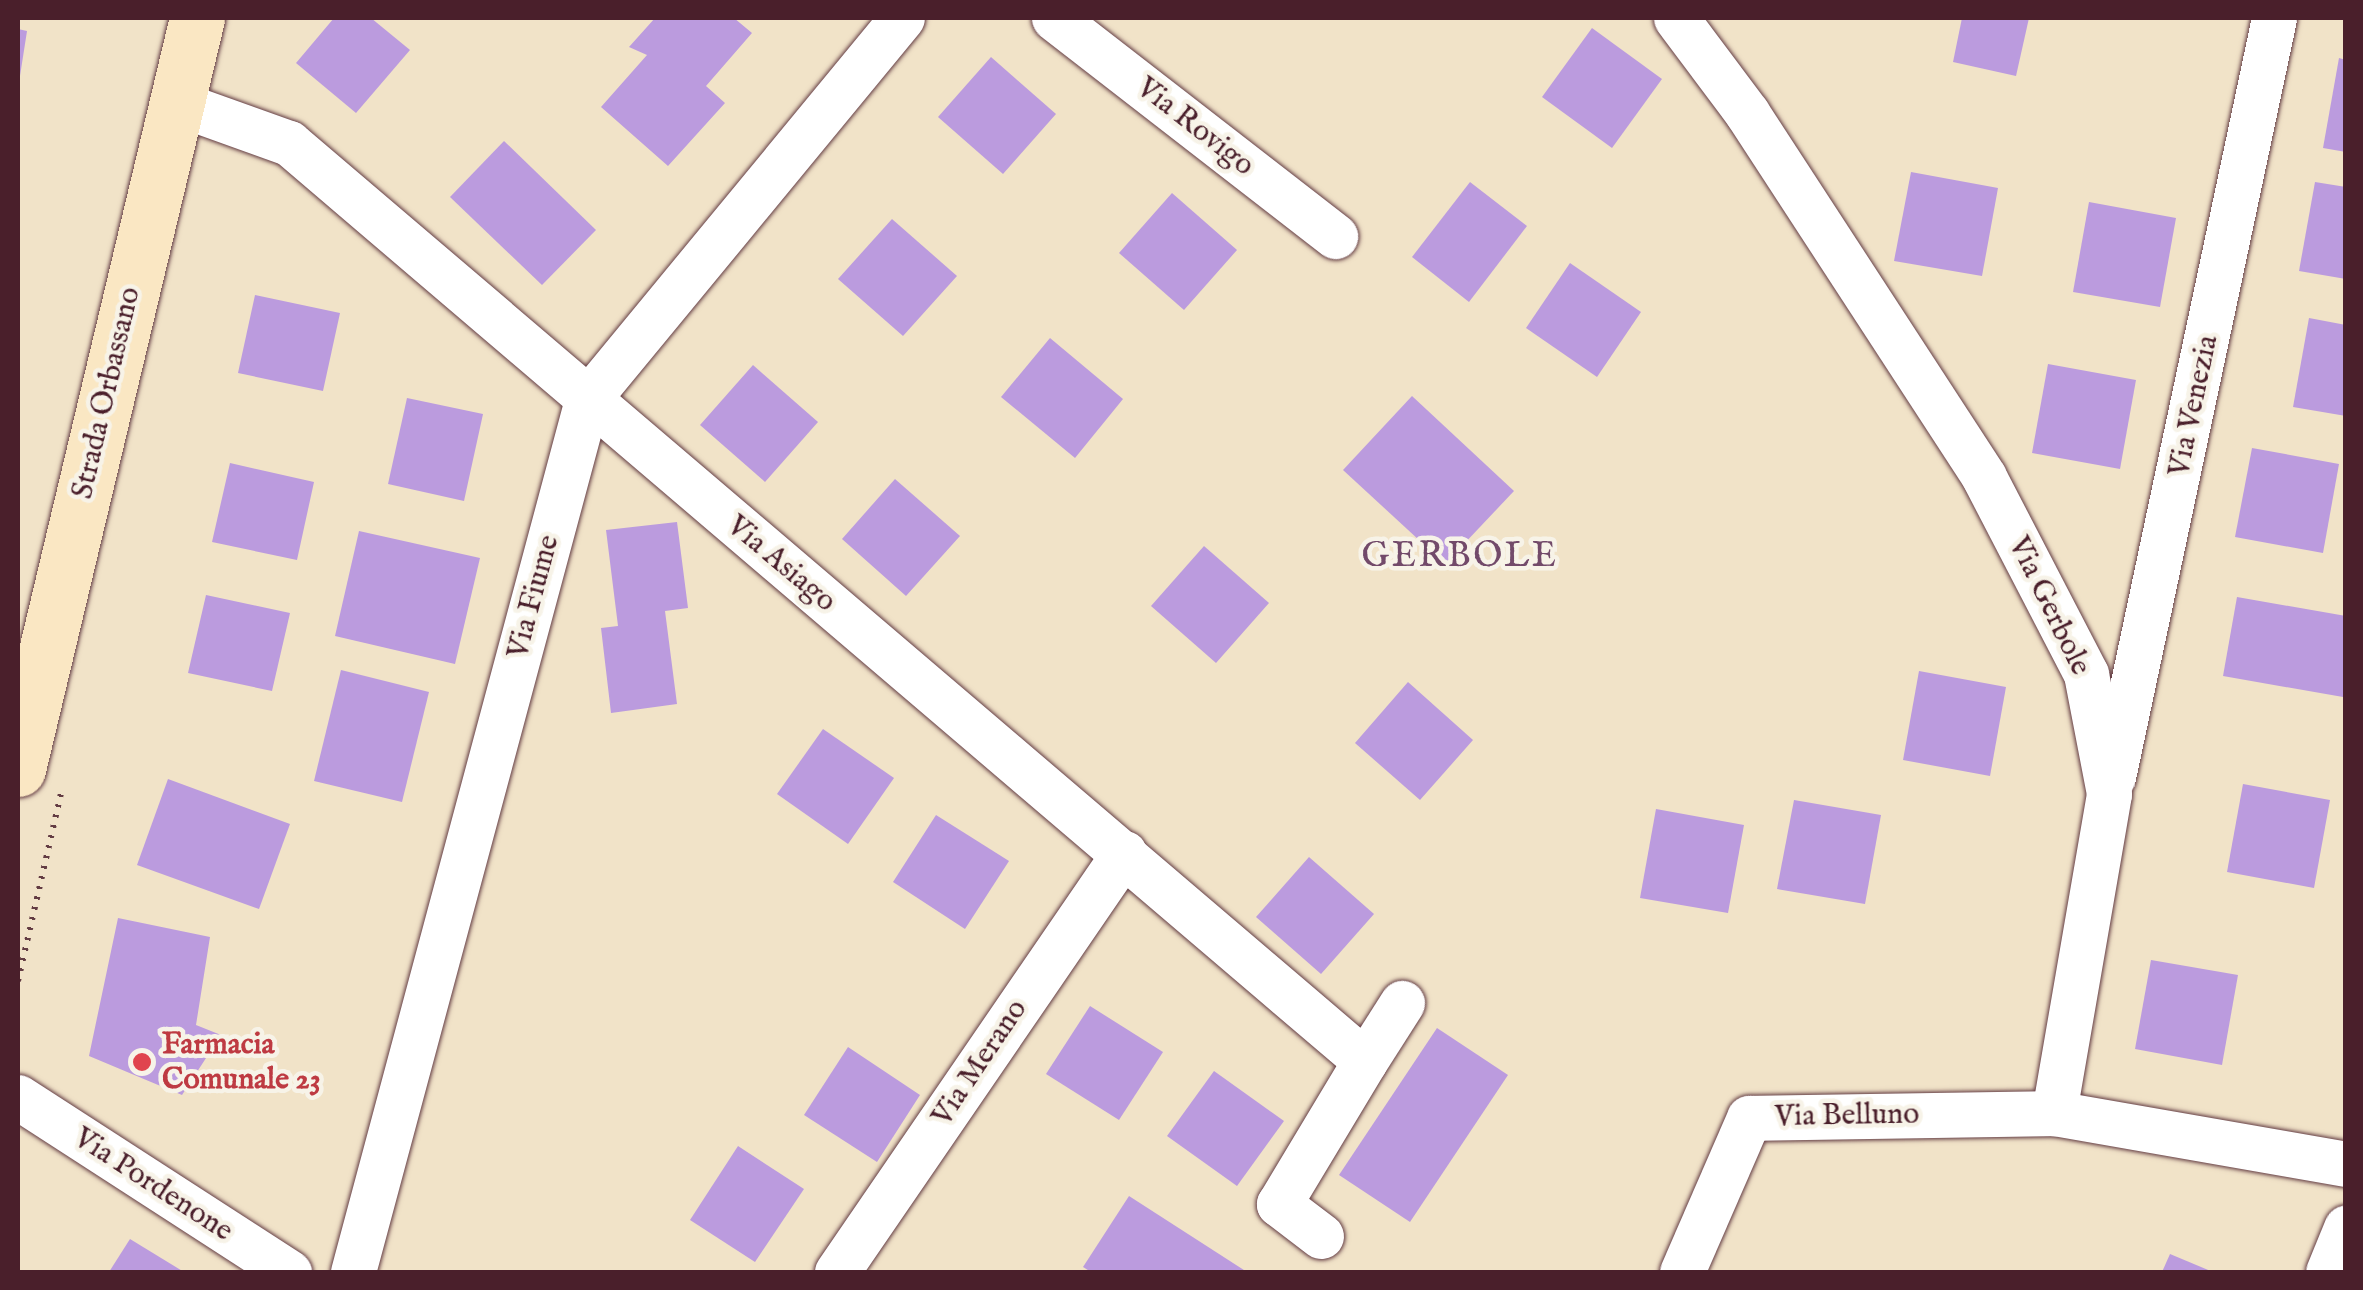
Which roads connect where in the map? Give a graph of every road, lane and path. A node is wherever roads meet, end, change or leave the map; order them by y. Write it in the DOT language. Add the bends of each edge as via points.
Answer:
graph roads {
  1 [pos="197,18"];
  2 [pos="902,18"];
  3 [pos="1054,18"];
  4 [pos="1676,18"];
  5 [pos="2274,18"];
  6 [pos="176,103"];
  7 [pos="1336,236"];
  8 [pos="586,400"];
  9 [pos="18,769"];
  10 [pos="2109,794"];
  11 [pos="1124,853"];
  12 [pos="1402,1003"];
  13 [pos="1365,1060"];
  14 [pos="18,1097"];
  15 [pos="2054,1113"];
  16 [pos="2346,1164"];
  17 [pos="2346,1228"];
  18 [pos="1321,1236"];
  19 [pos="289,1272"];
  20 [pos="352,1272"];
  21 [pos="837,1272"];
  22 [pos="1682,1272"];
  23 [pos="2328,1272"];
  1 -- 6 [label="main road, Strada Orbassano"];
  2 -- 8 [label="street, Via Fiume"];
  3 -- 7 [label="street, Via Rovigo"];
  4 -- 10 [label="street, Via Gerbole" via="1746,112 1984,478 2086,674"];
  5 -- 10 [label="street, Via Venezia"];
  6 -- 8 [label="street, Via Asiago" via="289,144"];
  6 -- 9 [label="main road, Strada Orbassano"];
  8 -- 11 [label="street, Via Asiago"];
  8 -- 20 [label="street, Via Fiume"];
  10 -- 15 [label="street, Via Gerbole"];
  11 -- 13 [label="street, Via Asiago"];
  11 -- 21 [label="street, Via Merano"];
  12 -- 13 [label="street"];
  13 -- 18 [label="street" via="1279,1204"];
  14 -- 19 [label="street, Via Pordenone"];
  15 -- 16 [label="street"];
  15 -- 22 [label="street, Via Belluno" via="1749,1118"];
  17 -- 23 [label="street"];
}
